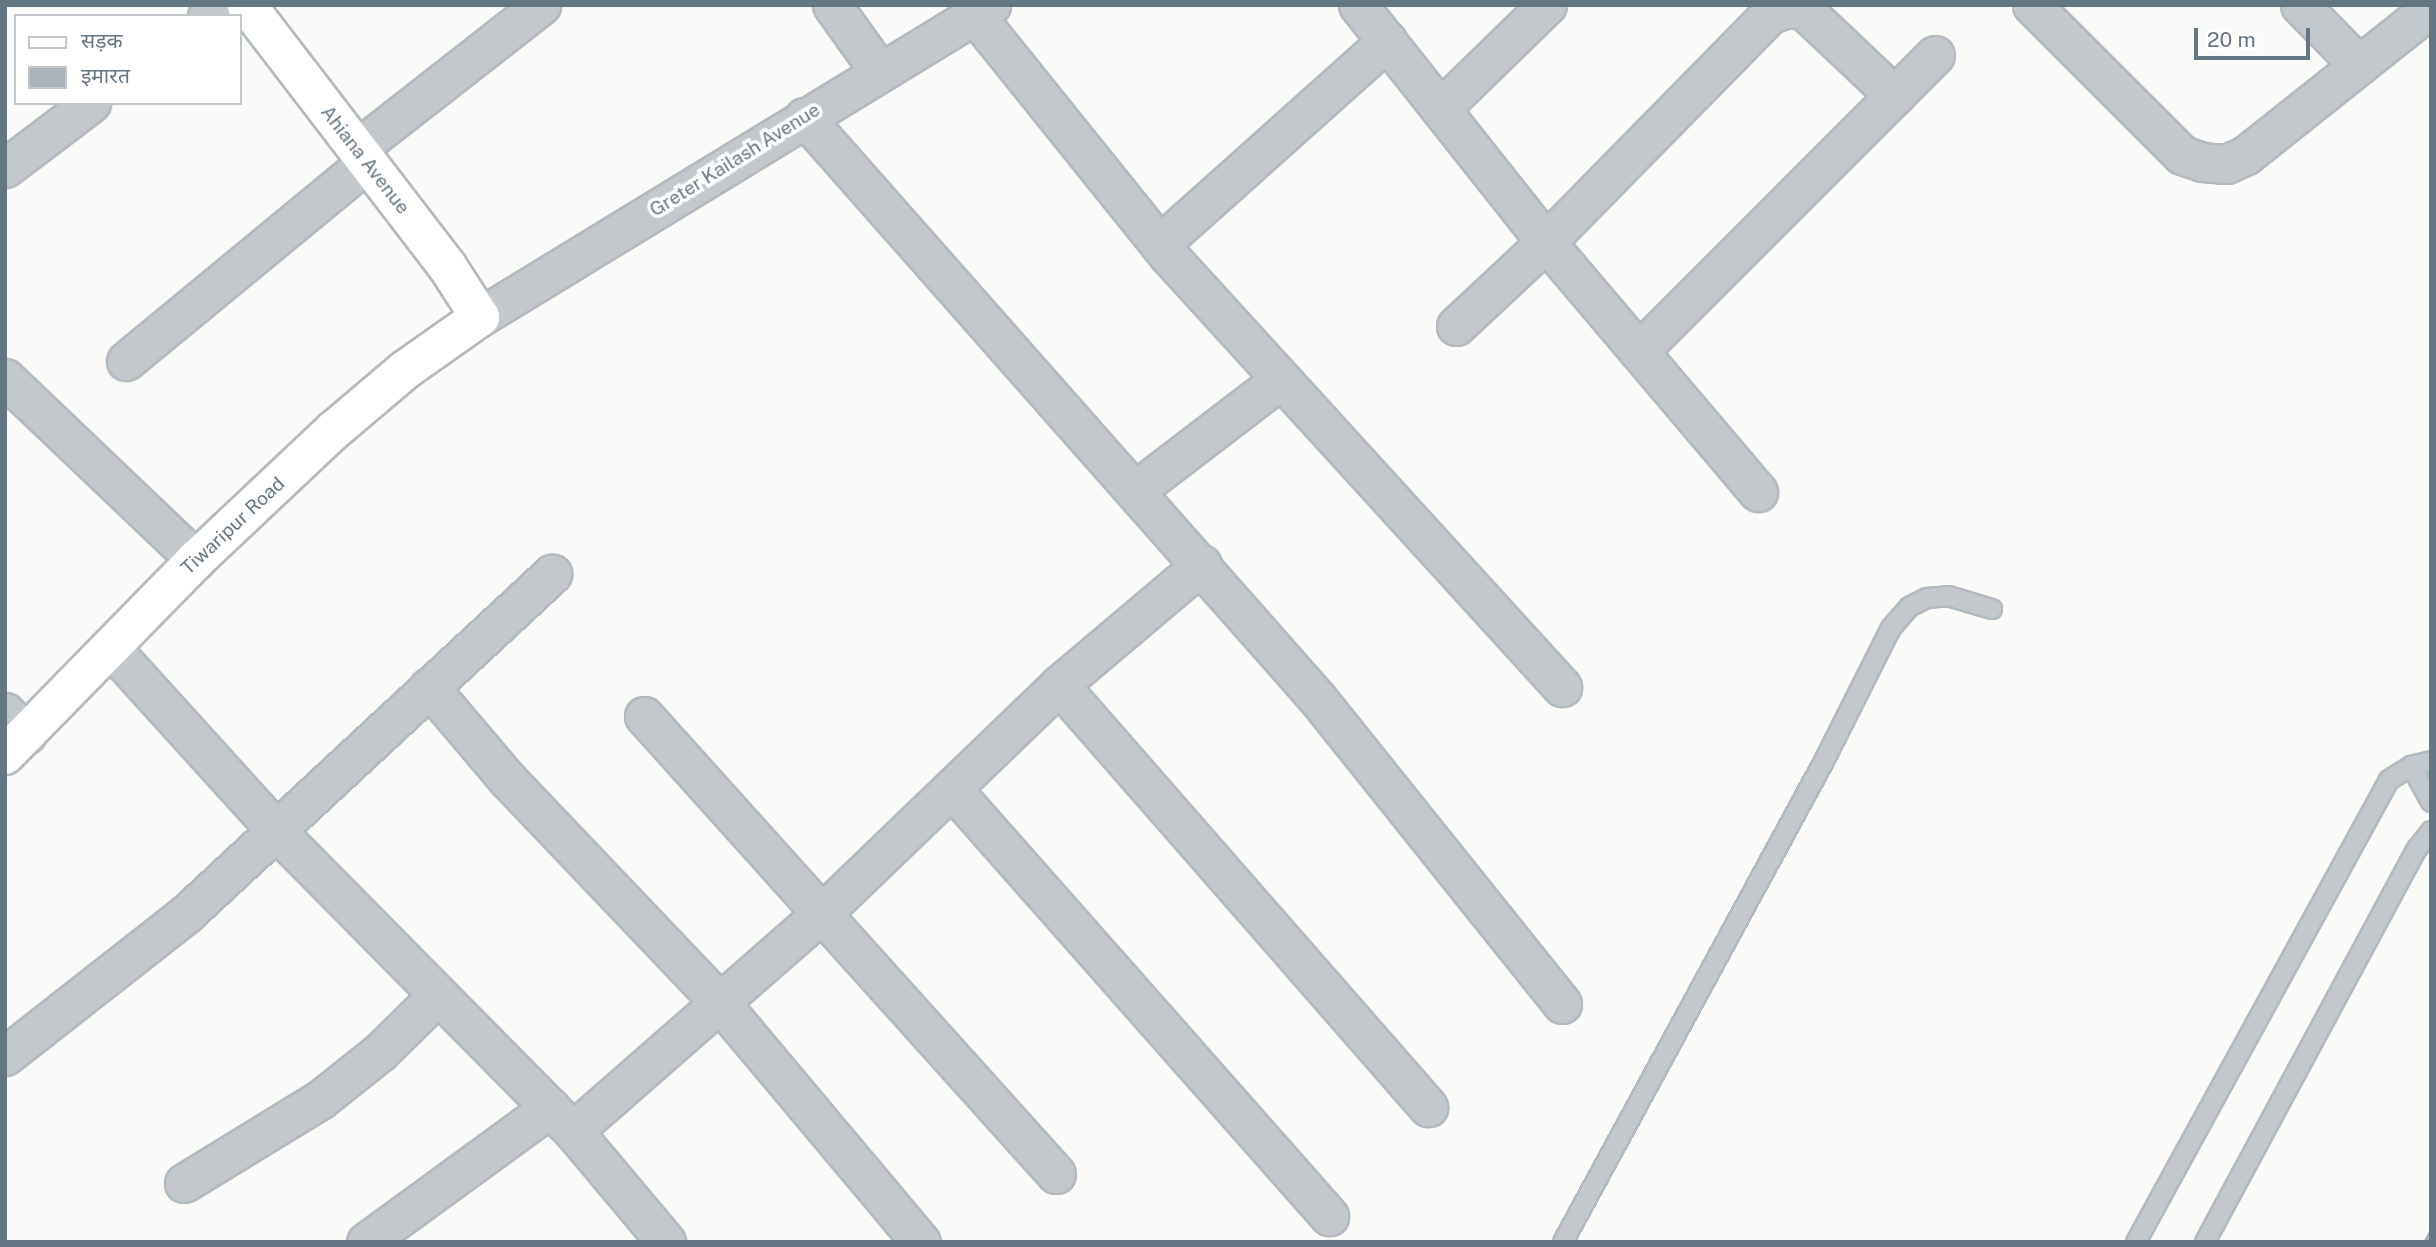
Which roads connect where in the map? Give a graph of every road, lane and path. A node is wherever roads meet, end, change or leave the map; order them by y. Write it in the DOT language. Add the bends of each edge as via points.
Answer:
graph roads {
  1 [pos="247,5"];
  2 [pos="541,5"];
  3 [pos="832,5"];
  4 [pos="1358,5"];
  5 [pos="1548,5"];
  6 [pos="2032,5"];
  7 [pos="2300,5"];
  8 [pos="2431,8"];
  9 [pos="983,10"];
  10 [pos="1387,41"];
  11 [pos="1935,55"];
  12 [pos="2359,65"];
  13 [pos="880,72"];
  14 [pos="1895,96"];
  15 [pos="89,105"];
  16 [pos="1441,108"];
  17 [pos="804,117"];
  18 [pos="362,156"];
  19 [pos="5,169"];
  20 [pos="1546,242"];
  21 [pos="1160,244"];
  22 [pos="480,317"];
  23 [pos="1456,326"];
  24 [pos="1640,350"];
  25 [pos="126,361"];
  26 [pos="5,379"];
  27 [pos="1280,380"];
  28 [pos="1136,490"];
  29 [pos="1758,492"];
  30 [pos="196,560"];
  31 [pos="1202,564"];
  32 [pos="552,574"];
  33 [pos="1992,609"];
  34 [pos="110,647"];
  35 [pos="1059,685"];
  36 [pos="429,687"];
  37 [pos="1562,687"];
  38 [pos="644,716"];
  39 [pos="13,734"];
  40 [pos="2431,761"];
  41 [pos="2411,766"];
  42 [pos="952,789"];
  43 [pos="2431,802"];
  44 [pos="276,829"];
  45 [pos="2431,831"];
  46 [pos="819,916"];
  47 [pos="438,995"];
  48 [pos="721,1004"];
  49 [pos="1562,1004"];
  50 [pos="5,1056"];
  51 [pos="1428,1107"];
  52 [pos="561,1119"];
  53 [pos="1056,1174"];
  54 [pos="184,1183"];
  55 [pos="1329,1216"];
  56 [pos="653,1238"];
  57 [pos="366,1242"];
  58 [pos="921,1242"];
  59 [pos="1563,1242"];
  60 [pos="2136,1242"];
  61 [pos="2205,1242"];
  1 -- 18 [label="street, Ahiana Avenue"];
  2 -- 18 [label="street"];
  3 -- 13 [label="street"];
  4 -- 10 [label="street"];
  5 -- 16 [label="street"];
  6 -- 12 [label="street" via="2182,155 2202,162 2226,164 2246,155"];
  7 -- 12 [label="street"];
  8 -- 12 [label="street"];
  9 -- 13 [label="street, Greter Kailash Avenue"];
  9 -- 21 [label="street"];
  10 -- 16 [label="street"];
  10 -- 21 [label="street"];
  11 -- 14 [label="street"];
  13 -- 17 [label="street, Greter Kailash Avenue"];
  14 -- 20 [label="street" via="1804,10 1789,8 1770,14"];
  14 -- 24 [label="street"];
  15 -- 19 [label="street"];
  16 -- 20 [label="street"];
  17 -- 22 [label="street, Greter Kailash Avenue"];
  17 -- 28 [label="street"];
  18 -- 22 [label="street, Ahiana Avenue" via="447,266"];
  18 -- 25 [label="street"];
  20 -- 23 [label="street"];
  20 -- 24 [label="street"];
  21 -- 27 [label="street"];
  22 -- 30 [label="street, Tiwaripur Road" via="364,405"];
  24 -- 29 [label="street"];
  26 -- 30 [label="street"];
  27 -- 28 [label="street"];
  27 -- 37 [label="street"];
  28 -- 31 [label="street"];
  30 -- 34 [label="street, Tiwaripur Road"];
  31 -- 35 [label="street"];
  31 -- 49 [label="street" via="1317,698"];
  32 -- 36 [label="street"];
  33 -- 59 [label="lane" via="1948,596 1927,598 1909,607 1891,628 1823,763"];
  34 -- 39 [label="street, Tiwaripur Road"];
  34 -- 44 [label="street"];
  35 -- 42 [label="street"];
  35 -- 51 [label="street"];
  36 -- 44 [label="street"];
  36 -- 48 [label="street" via="507,779"];
  38 -- 46 [label="street"];
  40 -- 41 [label="lane"];
  41 -- 43 [label="lane"];
  41 -- 60 [label="lane" via="2389,780"];
  42 -- 46 [label="street"];
  42 -- 55 [label="street"];
  44 -- 47 [label="street"];
  44 -- 50 [label="street" via="186,914"];
  45 -- 61 [label="lane" via="2417,849"];
  46 -- 48 [label="street"];
  46 -- 53 [label="street"];
  47 -- 52 [label="street"];
  47 -- 54 [label="street" via="380,1052 321,1099"];
  48 -- 52 [label="street"];
  48 -- 58 [label="street"];
  52 -- 56 [label="street"];
  52 -- 57 [label="street"];
}
